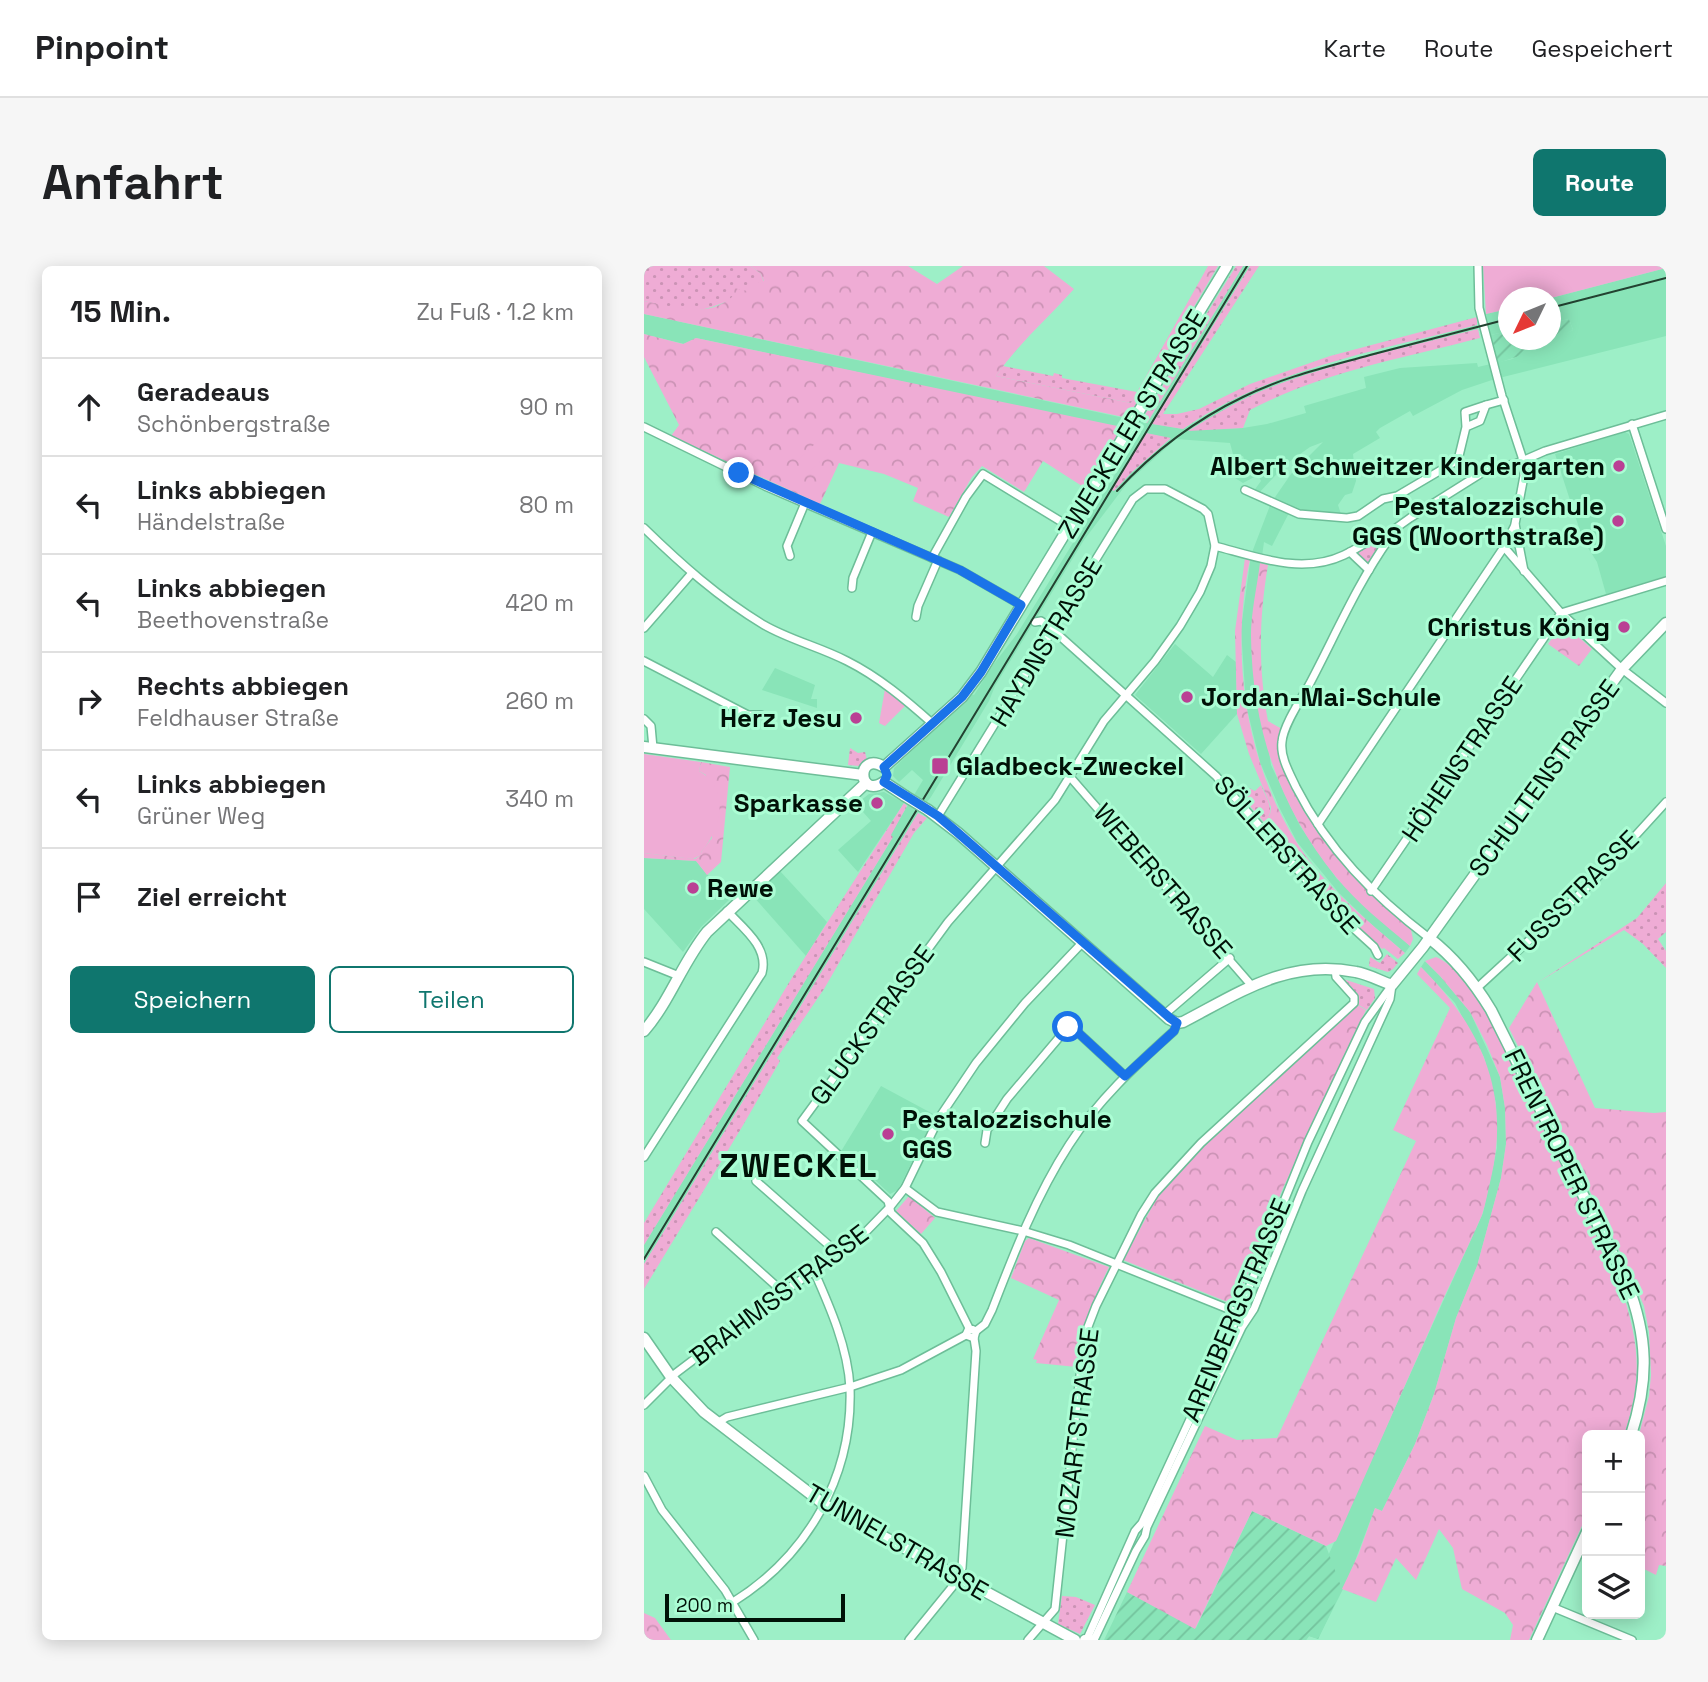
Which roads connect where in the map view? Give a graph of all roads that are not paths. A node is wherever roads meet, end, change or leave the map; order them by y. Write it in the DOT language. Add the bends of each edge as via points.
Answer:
graph roads {
  1 [pos="1227,266"];
  2 [pos="1478,266"];
  3 [pos="1504,400"];
  4 [pos="1486,405"];
  5 [pos="1666,415"];
  6 [pos="1632,424"];
  7 [pos="1465,426"];
  8 [pos="644,427"];
  9 [pos="1523,460"];
  10 [pos="1245,490"];
  11 [pos="1666,499"];
  12 [pos="1657,502"];
  13 [pos="806,503"];
  14 [pos="1515,524"];
  15 [pos="1070,527"];
  16 [pos="644,528"];
  17 [pos="1666,529"];
  18 [pos="872,532"];
  19 [pos="1390,533"];
  20 [pos="1214,546"];
  21 [pos="1504,547"];
  22 [pos="1350,552"];
  23 [pos="790,556"];
  24 [pos="935,559"];
  25 [pos="1369,570"];
  26 [pos="1524,570"];
  27 [pos="692,573"];
  28 [pos="1666,582"];
  29 [pos="852,588"];
  30 [pos="1021,605"];
  31 [pos="1561,614"];
  32 [pos="916,617"];
  33 [pos="1035,622"];
  34 [pos="1666,623"];
  35 [pos="644,628"];
  36 [pos="1053,630"];
  37 [pos="644,661"];
  38 [pos="1622,669"];
  39 [pos="1126,695"];
  40 [pos="1666,703"];
  41 [pos="761,715"];
  42 [pos="644,719"];
  43 [pos="933,724"];
  44 [pos="648,747"];
  45 [pos="884,767"];
  46 [pos="1071,778"];
  47 [pos="865,779"];
  48 [pos="884,782"];
  49 [pos="1666,802"];
  50 [pos="938,816"];
  51 [pos="1318,824"];
  52 [pos="997,868"];
  53 [pos="1371,891"];
  54 [pos="727,911"];
  55 [pos="1082,943"];
  56 [pos="1426,943"];
  57 [pos="1378,955"];
  58 [pos="1230,958"];
  59 [pos="644,962"];
  60 [pos="1335,969"];
  61 [pos="679,976"];
  62 [pos="1392,985"];
  63 [pos="1481,985"];
  64 [pos="1252,986"];
  65 [pos="1165,1014"];
  66 [pos="1177,1023"];
  67 [pos="644,1031"];
  68 [pos="1125,1076"];
  69 [pos="985,1143"];
  70 [pos="644,1157"];
  71 [pos="756,1181"];
  72 [pos="905,1188"];
  73 [pos="890,1207"];
  74 [pos="1023,1231"];
  75 [pos="716,1233"];
  76 [pos="841,1255"];
  77 [pos="1116,1263"];
  78 [pos="814,1271"];
  79 [pos="783,1292"];
  80 [pos="1238,1312"];
  81 [pos="1248,1317"];
  82 [pos="971,1333"];
  83 [pos="644,1338"];
  84 [pos="671,1377"];
  85 [pos="850,1387"];
  86 [pos="644,1405"];
  87 [pos="716,1423"];
  88 [pos="1632,1430"];
  89 [pos="644,1476"];
  90 [pos="825,1505"];
  91 [pos="1582,1543"];
  92 [pos="958,1578"];
  93 [pos="733,1602"];
  94 [pos="1552,1607"];
  95 [pos="1044,1623"];
  96 [pos="754,1640"];
  97 [pos="909,1640"];
  98 [pos="1028,1640"];
  99 [pos="1075,1640"];
  100 [pos="1089,1640"];
  101 [pos="1537,1640"];
  102 [pos="1630,1640"];
  1 -- 15 [label="street, ZWECKELER STRASSE"];
  2 -- 3 [label="street" via="1479,308"];
  3 -- 4 [label="street"];
  3 -- 9 [label="street"];
  4 -- 7 [label="street" via="1480,421"];
  4 -- 7 [label="street" via="1465,412"];
  5 -- 6 [label="street"];
  6 -- 9 [label="street"];
  6 -- 12 [label="street"];
  7 -- 10 [label="street" via="1458,460 1357,516 1299,513"];
  8 -- 13 [label="street"];
  9 -- 14 [label="street"];
  9 -- 19 [label="street" via="1488,469"];
  11 -- 12 [label="street"];
  12 -- 17 [label="street"];
  13 -- 18 [label="street"];
  13 -- 23 [label="street" via="787,546"];
  14 -- 21 [label="street"];
  14 -- 26 [label="street"];
  15 -- 24 [label="street" via="983,474 965,497"];
  15 -- 30 [label="street, ZWECKELER STRASSE"];
  16 -- 27 [label="street"];
  18 -- 24 [label="street"];
  18 -- 29 [label="street"];
  19 -- 22 [label="street"];
  19 -- 25 [label="street"];
  20 -- 22 [label="street" via="1296,565 1326,562"];
  20 -- 36 [label="street, HAYDNSTRASSE" via="1208,514 1165,489 1141,492"];
  20 -- 39 [label="street" via="1204,583 1180,626"];
  21 -- 26 [label="street"];
  21 -- 51 [label="street"];
  22 -- 25 [label="street"];
  24 -- 30 [label="street"];
  24 -- 32 [label="street"];
  25 -- 51 [label="street" via="1282,740 1292,777"];
  26 -- 31 [label="street"];
  27 -- 35 [label="street"];
  27 -- 43 [label="street" via="766,626 869,673"];
  28 -- 31 [label="street"];
  30 -- 43 [label="street, ZWECKELER STRASSE" via="970,687"];
  31 -- 38 [label="street"];
  31 -- 53 [label="street, HÖHENSTRASSE"];
  33 -- 36 [label="street, SÖLLERSTRASSE"];
  34 -- 38 [label="street, SCHULTENSTRASSE"];
  36 -- 39 [label="street, SÖLLERSTRASSE"];
  36 -- 50 [label="street, HAYDNSTRASSE"];
  37 -- 41 [label="street" via="748,715"];
  38 -- 40 [label="street"];
  38 -- 56 [label="street, SCHULTENSTRASSE"];
  39 -- 46 [label="street" via="1104,721"];
  39 -- 57 [label="street, SÖLLERSTRASSE" via="1216,776"];
  42 -- 44 [label="street" via="651,726"];
  43 -- 45 [label="street, ZWECKELER STRASSE"];
  44 -- 47 [label="street"];
  45 -- 47 [label="street" via="870,764"];
  45 -- 48 [label="street"];
  46 -- 52 [label="street"];
  46 -- 58 [label="street, WEBERSTRASSE"];
  47 -- 48 [label="street" via="875,787"];
  47 -- 54 [label="street"];
  48 -- 50 [label="street, bridge"];
  49 -- 63 [label="street, FUSSSTRASSE" via="1579,896"];
  50 -- 52 [label="street"];
  51 -- 53 [label="street"];
  52 -- 55 [label="street"];
  52 -- 73 [label="street, GLUCKSTRASSE" via="948,922 802,1121"];
  53 -- 56 [label="street"];
  54 -- 61 [label="street" via="692,950"];
  54 -- 70 [label="street" via="759,946 762,973"];
  55 -- 65 [label="street"];
  55 -- 72 [label="street, BRAHMSSTRASSE" via="975,1063 939,1118"];
  56 -- 62 [label="street, ARENBERGSTRASSE"];
  56 -- 63 [label="street, FRENTROPER STRASSE" via="1451,957"];
  58 -- 64 [label="street, WEBERSTRASSE"];
  58 -- 65 [label="street"];
  59 -- 61 [label="street"];
  60 -- 62 [label="street"];
  60 -- 64 [label="street" via="1294,971"];
  60 -- 77 [label="street, MOZARTSTRASSE" via="1354,1003 1172,1171 1141,1214"];
  61 -- 67 [label="street"];
  62 -- 80 [label="street, ARENBERGSTRASSE" via="1365,1022 1308,1142"];
  62 -- 81 [label="street, ARENBERGSTRASSE" via="1390,999"];
  63 -- 88 [label="street, FRENTROPER STRASSE" via="1634,1301 1645,1363"];
  64 -- 66 [label="street"];
  65 -- 66 [label="street"];
  66 -- 68 [label="street"];
  68 -- 69 [label="street" via="1068,1027 1007,1099 986,1130"];
  68 -- 74 [label="street" via="1070,1143"];
  71 -- 76 [label="street"];
  72 -- 73 [label="street, BRAHMSSTRASSE"];
  72 -- 74 [label="street" via="937,1212"];
  73 -- 76 [label="street, BRAHMSSTRASSE"];
  73 -- 82 [label="street" via="923,1243"];
  74 -- 77 [label="street"];
  74 -- 82 [label="street" via="985,1324"];
  75 -- 79 [label="street"];
  76 -- 78 [label="street, BRAHMSSTRASSE"];
  77 -- 80 [label="street"];
  77 -- 95 [label="street, MOZARTSTRASSE" via="1086,1332 1055,1609"];
  78 -- 79 [label="street, BRAHMSSTRASSE"];
  78 -- 85 [label="street" via="838,1334"];
  79 -- 84 [label="street, BRAHMSSTRASSE"];
  80 -- 81 [label="street"];
  80 -- 100 [label="street, ARENBERGSTRASSE"];
  81 -- 100 [label="street, ARENBERGSTRASSE" via="1145,1536"];
  82 -- 85 [label="street" via="901,1370"];
  82 -- 92 [label="street" via="976,1351"];
  83 -- 84 [label="street, TUNNELSTRASSE"];
  84 -- 86 [label="street, BRAHMSSTRASSE"];
  84 -- 87 [label="street, TUNNELSTRASSE"];
  85 -- 87 [label="street" via="727,1416"];
  85 -- 90 [label="street" via="844,1449"];
  87 -- 90 [label="street, TUNNELSTRASSE"];
  89 -- 93 [label="street" via="672,1525"];
  90 -- 92 [label="street, TUNNELSTRASSE"];
  90 -- 93 [label="street" via="775,1572"];
  91 -- 94 [label="street"];
  92 -- 95 [label="street, TUNNELSTRASSE"];
  92 -- 97 [label="street"];
  93 -- 96 [label="street"];
  94 -- 101 [label="street"];
  94 -- 102 [label="street"];
  95 -- 98 [label="street"];
  95 -- 99 [label="street, TUNNELSTRASSE"];
}
